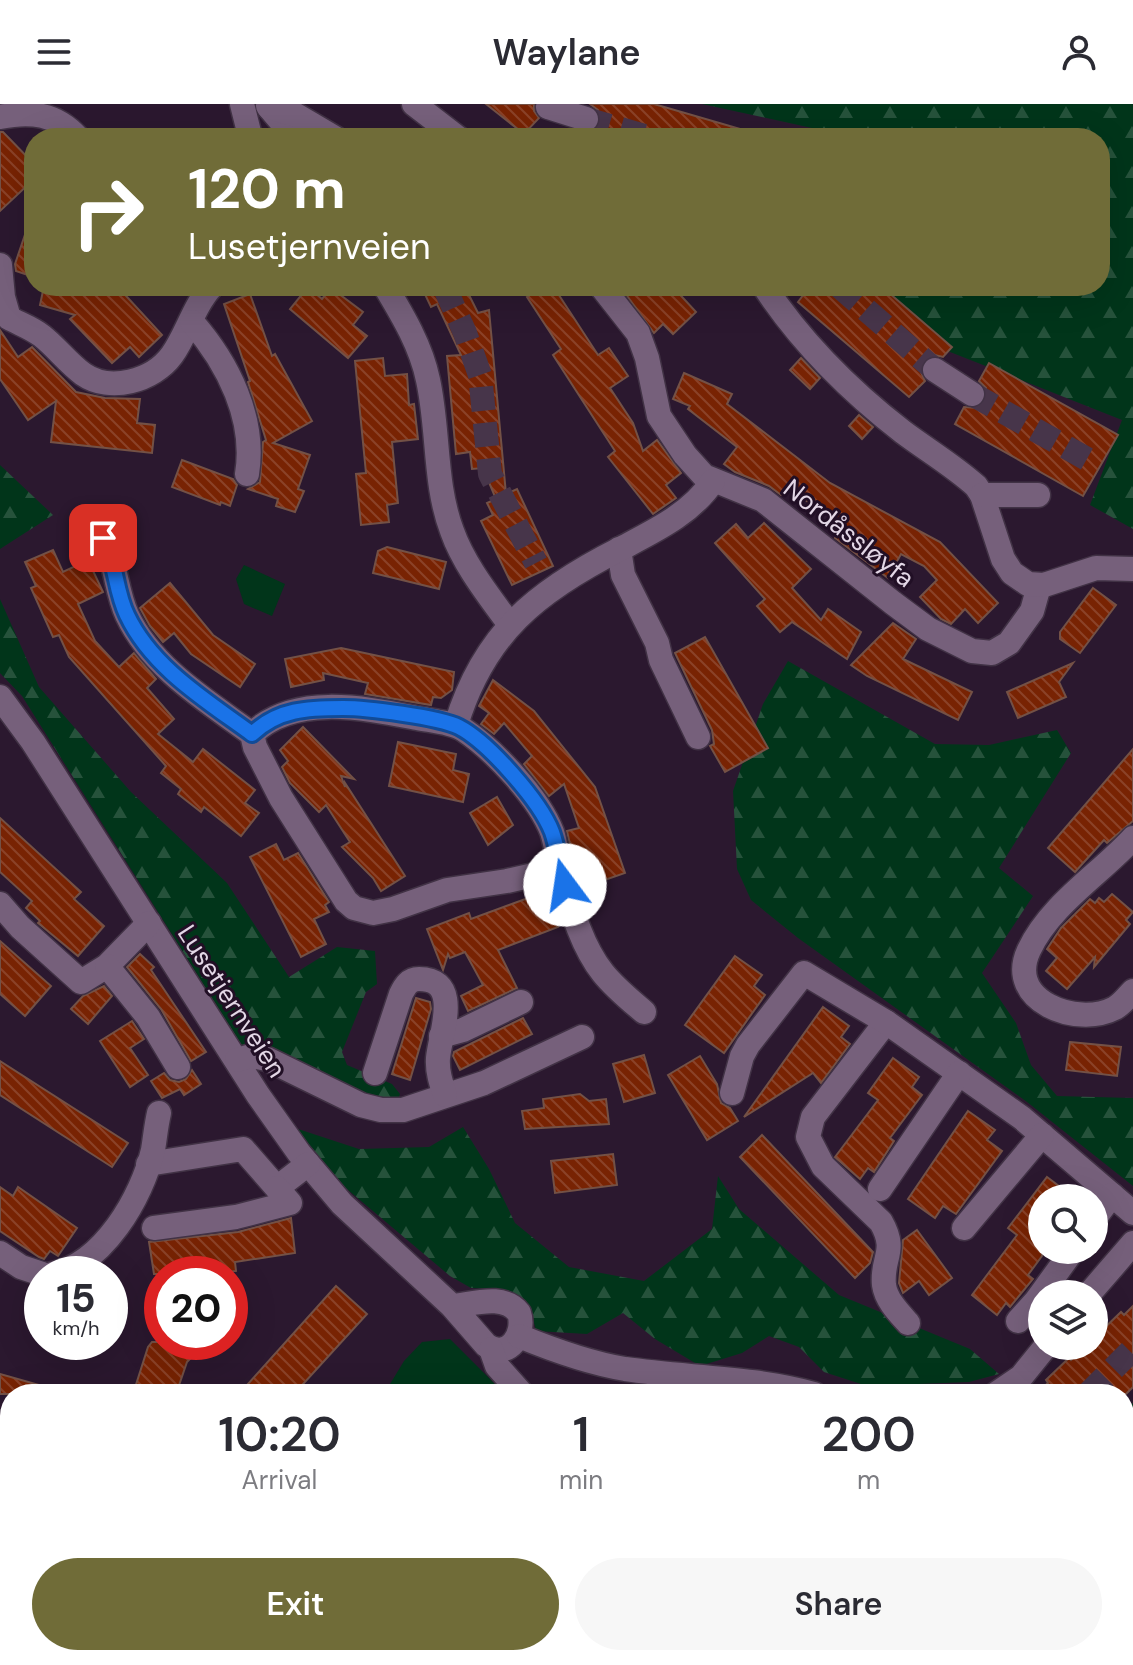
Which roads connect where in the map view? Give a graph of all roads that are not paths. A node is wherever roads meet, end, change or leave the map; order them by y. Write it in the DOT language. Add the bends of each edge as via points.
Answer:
graph roads {
  1 [pos="242,104"];
  2 [pos="414,104"];
  3 [pos="267,106"];
  4 [pos="548,107"];
  5 [pos="0,117"];
  6 [pos="586,119"];
  7 [pos="67,128"];
  8 [pos="248,128"];
  9 [pos="286,128"];
  10 [pos="318,128"];
  11 [pos="445,128"];
  12 [pos="0,265"];
  13 [pos="203,296"];
  14 [pos="391,296"];
  15 [pos="609,296"];
  16 [pos="771,296"];
  17 [pos="192,322"];
  18 [pos="935,370"];
  19 [pos="972,394"];
  20 [pos="247,474"];
  21 [pos="713,481"];
  22 [pos="982,495"];
  23 [pos="1038,495"];
  24 [pos="103,538"];
  25 [pos="619,549"];
  26 [pos="1133,569"];
  27 [pos="1039,586"];
  28 [pos="510,625"];
  29 [pos="0,697"];
  30 [pos="456,725"];
  31 [pos="252,734"];
  32 [pos="698,737"];
  33 [pos="1133,838"];
  34 [pos="560,869"];
  35 [pos="0,904"];
  36 [pos="149,923"];
  37 [pos="107,966"];
  38 [pos="1133,991"];
  39 [pos="521,1002"];
  40 [pos="644,1012"];
  41 [pos="886,1022"];
  42 [pos="441,1036"];
  43 [pos="582,1037"];
  44 [pos="237,1060"];
  45 [pos="178,1067"];
  46 [pos="375,1073"];
  47 [pos="959,1073"];
  48 [pos="732,1093"];
  49 [pos="445,1095"];
  50 [pos="159,1113"];
  51 [pos="1042,1135"];
  52 [pos="148,1164"];
  53 [pos="308,1164"];
  54 [pos="277,1188"];
  55 [pos="880,1189"];
  56 [pos="1112,1195"];
  57 [pos="1108,1200"];
  58 [pos="1133,1213"];
  59 [pos="154,1228"];
  60 [pos="964,1228"];
  61 [pos="1133,1243"];
  62 [pos="0,1253"];
  63 [pos="90,1256"];
  64 [pos="1063,1264"];
  65 [pos="24,1268"];
  66 [pos="1101,1280"];
  67 [pos="452,1306"];
  68 [pos="1018,1321"];
  69 [pos="908,1323"];
  70 [pos="519,1336"];
  71 [pos="491,1349"];
  72 [pos="1035,1360"];
  73 [pos="513,1384"];
  74 [pos="766,1384"];
  75 [pos="1011,1384"];
  1 -- 8 [label="street"];
  2 -- 11 [label="street"];
  3 -- 9 [label="street"];
  3 -- 10 [label="street"];
  4 -- 6 [label="street"];
  5 -- 7 [label="street" via="43,115"];
  12 -- 17 [label="street" via="9,318 38,333 97,381 119,383 158,370"];
  13 -- 17 [label="street"];
  14 -- 28 [label="street" via="414,337 428,378 452,531"];
  15 -- 21 [label="street, Nordåssløyfa" via="638,333 665,427"];
  16 -- 22 [label="street" via="814,352"];
  17 -- 20 [label="street" via="212,347 240,403 250,444"];
  18 -- 19 [label="street"];
  21 -- 25 [label="street" via="692,506"];
  21 -- 27 [label="street, Nordåssløyfa" via="763,500 928,629 972,651 992,653 1009,643 1032,611"];
  22 -- 23 [label="street"];
  22 -- 27 [label="street" via="1006,566 1020,580"];
  24 -- 31 [label="street" via="120,600 148,648 177,678"];
  25 -- 28 [label="street" via="547,591"];
  25 -- 32 [label="street" via="623,575"];
  26 -- 27 [label="street" via="1096,568"];
  28 -- 30 [label="street" via="482,663"];
  29 -- 36 [label="street, Lusetjernveien"];
  30 -- 31 [label="street" via="333,708 281,714"];
  30 -- 34 [label="street" via="514,775 530,797 552,833"];
  31 -- 34 [label="street" via="291,815 354,908 373,913 447,890"];
  33 -- 38 [label="street" via="1049,923 1029,949 1024,970 1033,996 1071,1013 1114,1008"];
  34 -- 40 [label="street" via="601,971"];
  35 -- 37 [label="street" via="81,982"];
  36 -- 37 [label="street"];
  36 -- 44 [label="street, Lusetjernveien"];
  37 -- 45 [label="street" via="148,1017"];
  39 -- 42 [label="street"];
  41 -- 47 [label="street"];
  41 -- 48 [label="street" via="804,973 748,1045"];
  41 -- 69 [label="street" via="821,1106 808,1137 823,1166 887,1233 884,1285"];
  42 -- 46 [label="street" via="447,1001 442,990 424,979 414,980 401,994"];
  42 -- 49 [label="street" via="437,1066"];
  43 -- 49 [label="street" via="484,1083"];
  44 -- 49 [label="street" via="251,1056 275,1062 338,1095 381,1110 413,1108"];
  44 -- 53 [label="street, Lusetjernveien"];
  47 -- 51 [label="street"];
  47 -- 55 [label="street"];
  50 -- 52 [label="street"];
  51 -- 56 [label="street"];
  51 -- 60 [label="street"];
  52 -- 54 [label="street" via="243,1149"];
  52 -- 63 [label="street" via="130,1203"];
  53 -- 54 [label="street"];
  53 -- 67 [label="street, Lusetjernveien" via="356,1218"];
  54 -- 59 [label="street" via="290,1203 236,1217"];
  56 -- 57 [label="street"];
  56 -- 58 [label="street"];
  61 -- 66 [label="street"];
  62 -- 65 [label="street"];
  64 -- 68 [label="street"];
  67 -- 70 [label="street" via="507,1303 519,1313"];
  67 -- 71 [label="street, Lusetjernveien"];
  70 -- 71 [label="street" via="508,1348"];
  70 -- 74 [label="street" via="623,1368"];
  71 -- 73 [label="street, Lusetjernveien"];
  72 -- 75 [label="street"];
}
